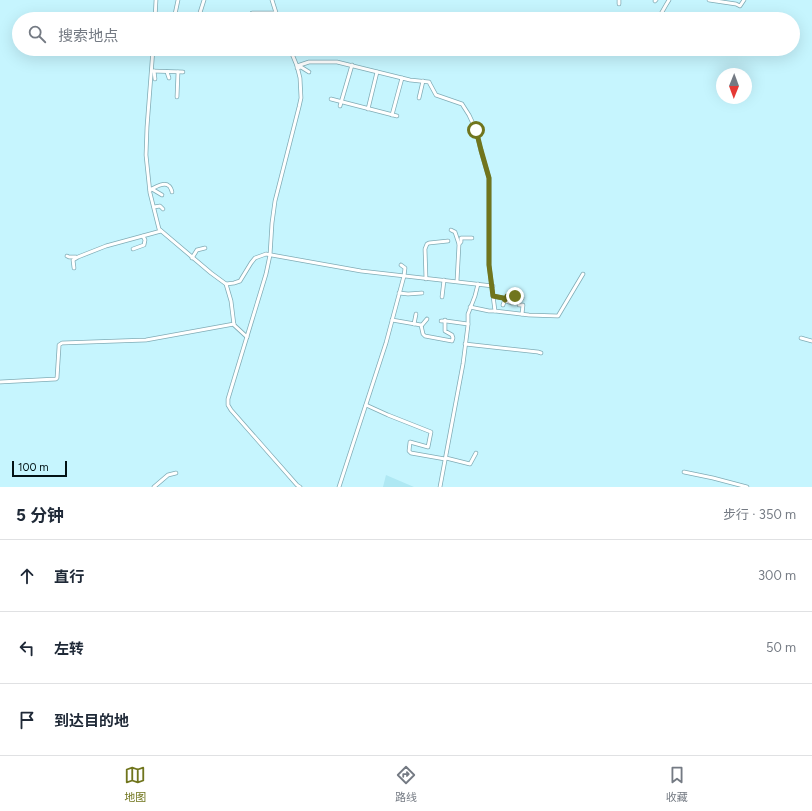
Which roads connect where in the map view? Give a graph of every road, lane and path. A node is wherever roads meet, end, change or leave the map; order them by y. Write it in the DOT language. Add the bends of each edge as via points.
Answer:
graph roads {
  1 [pos="156,0"];
  2 [pos="178,0"];
  3 [pos="204,0"];
  4 [pos="272,0"];
  5 [pos="619,0"];
  6 [pos="669,0"];
  7 [pos="709,0"];
  8 [pos="744,0"];
  9 [pos="619,4"];
  10 [pos="155,12"];
  11 [pos="175,12"];
  12 [pos="200,12"];
  13 [pos="276,12"];
  14 [pos="662,12"];
  15 [pos="153,56"];
  16 [pos="293,56"];
  17 [pos="352,65"];
  18 [pos="297,67"];
  19 [pos="153,71"];
  20 [pos="167,72"];
  21 [pos="178,72"];
  22 [pos="183,72"];
  23 [pos="309,72"];
  24 [pos="377,72"];
  25 [pos="156,78"];
  26 [pos="169,78"];
  27 [pos="402,78"];
  28 [pos="423,81"];
  29 [pos="177,97"];
  30 [pos="419,98"];
  31 [pos="331,99"];
  32 [pos="341,104"];
  33 [pos="368,109"];
  34 [pos="151,190"];
  35 [pos="172,192"];
  36 [pos="162,195"];
  37 [pos="154,207"];
  38 [pos="163,209"];
  39 [pos="451,230"];
  40 [pos="160,231"];
  41 [pos="143,236"];
  42 [pos="472,238"];
  43 [pos="448,241"];
  44 [pos="458,244"];
  45 [pos="205,248"];
  46 [pos="133,249"];
  47 [pos="270,255"];
  48 [pos="67,256"];
  49 [pos="78,257"];
  50 [pos="192,258"];
  51 [pos="401,265"];
  52 [pos="74,268"];
  53 [pos="583,274"];
  54 [pos="404,276"];
  55 [pos="426,279"];
  56 [pos="444,280"];
  57 [pos="457,281"];
  58 [pos="226,284"];
  59 [pos="478,284"];
  60 [pos="492,286"];
  61 [pos="399,293"];
  62 [pos="422,293"];
  63 [pos="493,296"];
  64 [pos="442,297"];
  65 [pos="522,298"];
  66 [pos="505,300"];
  67 [pos="512,303"];
  68 [pos="503,305"];
  69 [pos="519,305"];
  70 [pos="470,307"];
  71 [pos="488,311"];
  72 [pos="495,311"];
  73 [pos="416,314"];
  74 [pos="522,314"];
  75 [pos="488,316"];
  76 [pos="427,319"];
  77 [pos="392,320"];
  78 [pos="234,324"];
  79 [pos="414,324"];
  80 [pos="468,324"];
  81 [pos="422,326"];
  82 [pos="247,337"];
  83 [pos="801,338"];
  84 [pos="812,341"];
  85 [pos="465,344"];
  86 [pos="541,353"];
  87 [pos="0,382"];
  88 [pos="366,405"];
  89 [pos="428,447"];
  90 [pos="476,453"];
  91 [pos="426,455"];
  92 [pos="446,458"];
  93 [pos="684,472"];
  94 [pos="176,473"];
  95 [pos="154,487"];
  96 [pos="300,487"];
  97 [pos="339,487"];
  98 [pos="440,487"];
  99 [pos="747,487"];
  1 -- 10 [label="street"];
  2 -- 11 [label="street"];
  3 -- 12 [label="street"];
  4 -- 13 [label="street"];
  5 -- 9 [label="street"];
  6 -- 14 [label="street"];
  7 -- 8 [label="street" via="740,6"];
  15 -- 19 [label="street"];
  16 -- 18 [label="street"];
  17 -- 18 [label="street" via="309,62"];
  17 -- 24 [label="street"];
  17 -- 32 [label="street"];
  18 -- 23 [label="street"];
  18 -- 47 [label="street" via="301,98 275,201"];
  19 -- 20 [label="street"];
  19 -- 25 [label="street"];
  19 -- 34 [label="street" via="146,155"];
  20 -- 21 [label="street"];
  20 -- 26 [label="street"];
  21 -- 22 [label="street"];
  21 -- 29 [label="street"];
  24 -- 27 [label="street"];
  24 -- 33 [label="street"];
  27 -- 28 [label="street"];
  27 -- 33 [label="street" via="394,116"];
  28 -- 30 [label="street"];
  28 -- 60 [label="street" via="429,82 437,96 462,104 476,130 489,178 489,271"];
  31 -- 32 [label="street"];
  32 -- 33 [label="street"];
  34 -- 35 [label="street" via="163,184 169,185"];
  34 -- 36 [label="street"];
  34 -- 37 [label="street"];
  37 -- 38 [label="street" via="160,206"];
  37 -- 40 [label="street"];
  39 -- 44 [label="street" via="455,232"];
  40 -- 41 [label="street"];
  40 -- 50 [label="street"];
  41 -- 46 [label="street" via="144,245"];
  41 -- 49 [label="street"];
  42 -- 44 [label="street" via="462,238"];
  43 -- 55 [label="street" via="427,244"];
  44 -- 57 [label="street"];
  45 -- 50 [label="street" via="196,250"];
  47 -- 54 [label="street"];
  47 -- 58 [label="street" via="255,258 240,281"];
  47 -- 82 [label="street"];
  48 -- 49 [label="street"];
  49 -- 52 [label="street" via="73,260"];
  50 -- 58 [label="street"];
  51 -- 54 [label="street" via="405,268"];
  53 -- 74 [label="street" via="558,316"];
  54 -- 55 [label="street"];
  54 -- 61 [label="street"];
  55 -- 56 [label="street"];
  56 -- 57 [label="street"];
  56 -- 64 [label="street"];
  57 -- 59 [label="street"];
  58 -- 78 [label="street"];
  59 -- 60 [label="street"];
  59 -- 70 [label="street"];
  60 -- 63 [label="street"];
  61 -- 62 [label="street"];
  61 -- 77 [label="street"];
  63 -- 66 [label="street"];
  63 -- 72 [label="street"];
  65 -- 66 [label="street" via="508,296"];
  66 -- 67 [label="street"];
  66 -- 68 [label="street"];
  69 -- 74 [label="street" via="523,305"];
  70 -- 71 [label="street"];
  70 -- 80 [label="street"];
  71 -- 72 [label="street"];
  71 -- 75 [label="street"];
  72 -- 74 [label="street"];
  73 -- 79 [label="street"];
  76 -- 81 [label="street"];
  77 -- 79 [label="street"];
  77 -- 88 [label="street"];
  78 -- 82 [label="street"];
  78 -- 87 [label="street" via="146,340 62,343 59,347 56,379"];
  79 -- 81 [label="street"];
  80 -- 81 [label="street" via="443,321 445,331 452,335 452,341 425,336"];
  80 -- 85 [label="street"];
  82 -- 96 [label="street" via="228,405"];
  83 -- 84 [label="street"];
  85 -- 86 [label="street"];
  85 -- 92 [label="street"];
  88 -- 89 [label="street" via="431,432"];
  88 -- 97 [label="street"];
  89 -- 91 [label="street"];
  89 -- 91 [label="street" via="410,442 409,451"];
  90 -- 92 [label="street" via="470,464"];
  91 -- 92 [label="street"];
  92 -- 98 [label="street"];
  93 -- 99 [label="street"];
  94 -- 95 [label="street" via="168,474"];
}
